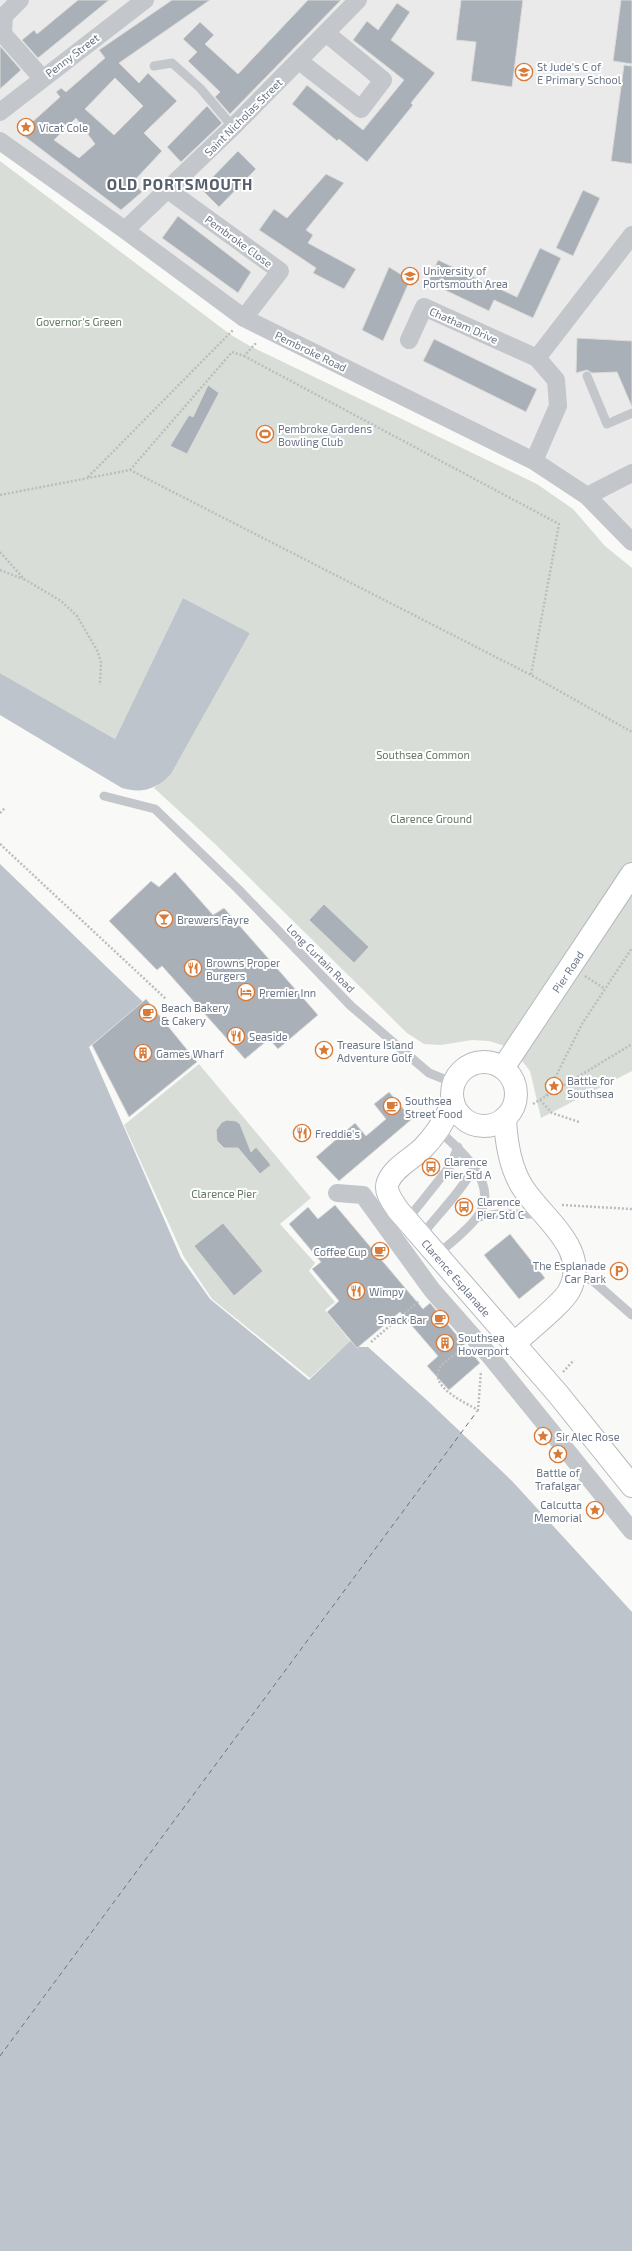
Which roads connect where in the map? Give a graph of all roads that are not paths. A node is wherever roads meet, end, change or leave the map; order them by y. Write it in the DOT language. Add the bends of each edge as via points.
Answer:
graph roads {
  1 [pos="20,0"];
  2 [pos="145,0"];
  3 [pos="358,0"];
  4 [pos="326,33"];
  5 [pos="299,61"];
  6 [pos="154,66"];
  7 [pos="42,78"];
  8 [pos="0,112"];
  9 [pos="233,127"];
  10 [pos="0,141"];
  11 [pos="168,190"];
  12 [pos="125,230"];
  13 [pos="632,235"];
  14 [pos="244,318"];
  15 [pos="409,340"];
  16 [pos="536,358"];
  17 [pos="587,376"];
  18 [pos="632,412"];
  19 [pos="534,461"];
  20 [pos="632,473"];
  21 [pos="588,496"];
  22 [pos="632,542"];
  23 [pos="104,796"];
  24 [pos="632,874"];
  25 [pos="503,1068"];
  26 [pos="454,1093"];
  27 [pos="505,1118"];
  28 [pos="439,1131"];
  29 [pos="458,1147"];
  30 [pos="474,1168"];
  31 [pos="337,1193"];
  32 [pos="552,1209"];
  33 [pos="478,1217"];
  34 [pos="407,1220"];
  35 [pos="421,1236"];
  36 [pos="437,1255"];
  37 [pos="575,1278"];
  38 [pos="632,1315"];
  39 [pos="514,1344"];
  40 [pos="632,1486"];
  41 [pos="632,1531"];
  1 -- 7 [label="street" via="4,16 3,34"];
  2 -- 7 [label="street, Penny Street"];
  3 -- 4 [label="street, Saint Nicholas Street"];
  4 -- 5 [label="street, Saint Nicholas Street"];
  4 -- 5 [label="street" via="383,80 360,109"];
  5 -- 9 [label="street, Saint Nicholas Street"];
  6 -- 9 [label="lane" via="172,63 200,88"];
  7 -- 8 [label="street, Penny Street"];
  9 -- 11 [label="street, Saint Nicholas Street"];
  10 -- 12 [label="street, Pembroke Road"];
  11 -- 12 [label="street, Saint Nicholas Street"];
  11 -- 14 [label="street, Pembroke Close" via="280,271"];
  12 -- 14 [label="street, Pembroke Road"];
  13 -- 16 [label="street"];
  14 -- 19 [label="street, Pembroke Road"];
  15 -- 16 [label="street, Chatham Drive" via="424,307"];
  16 -- 19 [label="street, Chatham Drive" via="556,380 558,406"];
  17 -- 18 [label="lane" via="607,424"];
  19 -- 21 [label="street, Pembroke Road"];
  20 -- 21 [label="street"];
  21 -- 22 [label="street, Pembroke Road"];
  23 -- 26 [label="lane, Long Curtain Road" via="155,809 183,834 351,1006"];
  24 -- 25 [label="street, Pier Road"];
  25 -- 26 [label="street" via="485,1062 475,1064 459,1074"];
  25 -- 27 [label="street" via="514,1084 516,1093 511,1111"];
  26 -- 27 [label="street" via="458,1112 465,1120 485,1126 496,1124"];
  26 -- 28 [label="street, Clarence Esplanade"];
  27 -- 32 [label="street" via="506,1139 522,1187"];
  28 -- 29 [label="lane"];
  28 -- 34 [label="street, Clarence Esplanade" via="422,1150 396,1170 388,1183 389,1196"];
  29 -- 30 [label="lane"];
  29 -- 34 [label="lane" via="451,1165"];
  30 -- 33 [label="lane" via="484,1184 485,1200"];
  30 -- 35 [label="lane" via="460,1191"];
  31 -- 41 [label="street" via="363,1195 432,1290 490,1356"];
  32 -- 33 [label="lane"];
  32 -- 37 [label="street" via="570,1246 575,1262"];
  33 -- 36 [label="lane"];
  34 -- 35 [label="street, Clarence Esplanade"];
  35 -- 36 [label="street, Clarence Esplanade"];
  36 -- 39 [label="street, Clarence Esplanade"];
  37 -- 38 [label="lane" via="592,1280"];
  37 -- 39 [label="street" via="568,1293"];
  39 -- 40 [label="street, Clarence Esplanade"];
}
